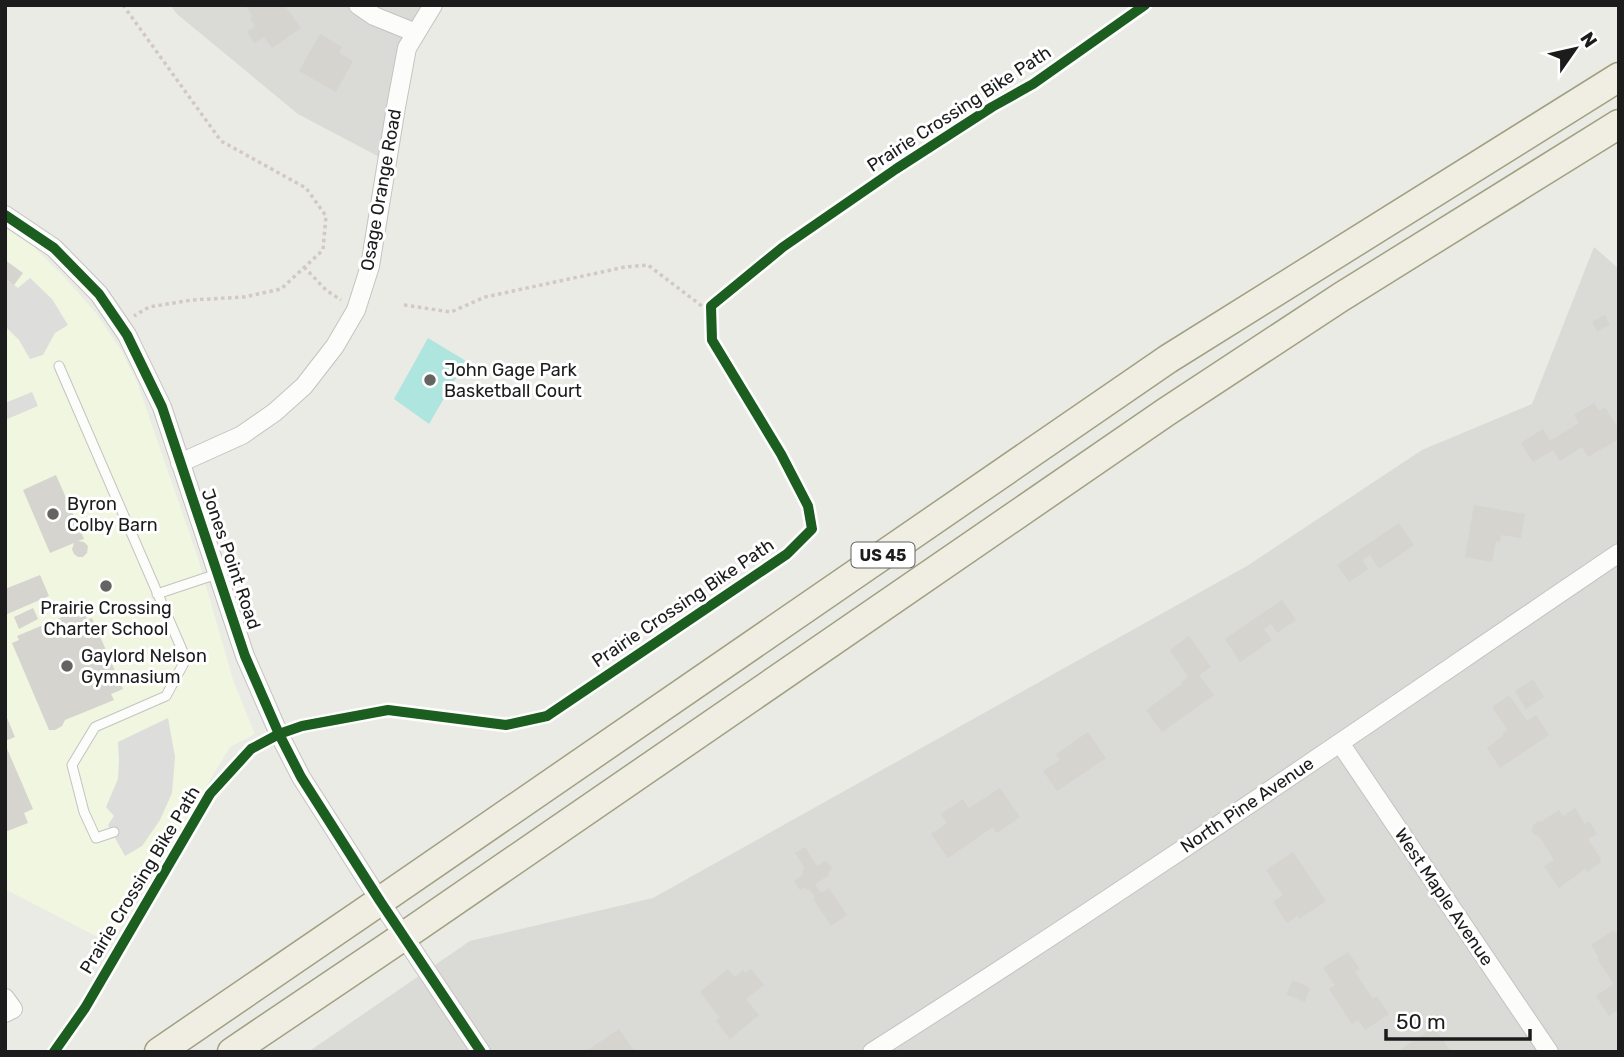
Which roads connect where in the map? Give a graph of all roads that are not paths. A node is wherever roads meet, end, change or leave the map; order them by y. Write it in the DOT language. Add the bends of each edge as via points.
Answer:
graph roads {
  1 [pos="358,5"];
  2 [pos="433,5"];
  3 [pos="416,33"];
  4 [pos="1619,77"];
  5 [pos="1619,124"];
  6 [pos="5,215"];
  7 [pos="59,366"];
  8 [pos="180,463"];
  9 [pos="1619,553"];
  10 [pos="217,574"];
  11 [pos="158,594"];
  12 [pos="1340,743"];
  13 [pos="114,832"];
  14 [pos="380,901"];
  15 [pos="404,936"];
  16 [pos="159,1052"];
  17 [pos="232,1052"];
  18 [pos="481,1052"];
  19 [pos="872,1052"];
  20 [pos="1549,1052"];
  1 -- 3 [label="street"];
  2 -- 3 [label="street, Osage Orange Road"];
  3 -- 8 [label="street, Osage Orange Road" via="408,48 370,266 356,310 304,386 275,412 243,435"];
  4 -- 14 [label="main road, US 45" via="1168,359"];
  5 -- 15 [label="main road, US 45" via="1166,412"];
  6 -- 8 [label="street, Jones Point Road" via="54,248 99,294 128,335 162,407"];
  7 -- 11 [label="lane"];
  8 -- 10 [label="street, Jones Point Road"];
  9 -- 12 [label="street, North Pine Avenue"];
  10 -- 11 [label="lane"];
  10 -- 14 [label="street, Jones Point Road" via="279,734"];
  11 -- 13 [label="lane" via="186,660 166,696 95,727 72,765 83,812 96,838"];
  12 -- 19 [label="street, North Pine Avenue"];
  12 -- 20 [label="street, West Maple Avenue"];
  14 -- 15 [label="street, Jones Point Road"];
  14 -- 16 [label="main road, US 45"];
  15 -- 17 [label="main road, US 45"];
  15 -- 18 [label="street, Jones Point Road"];
}
